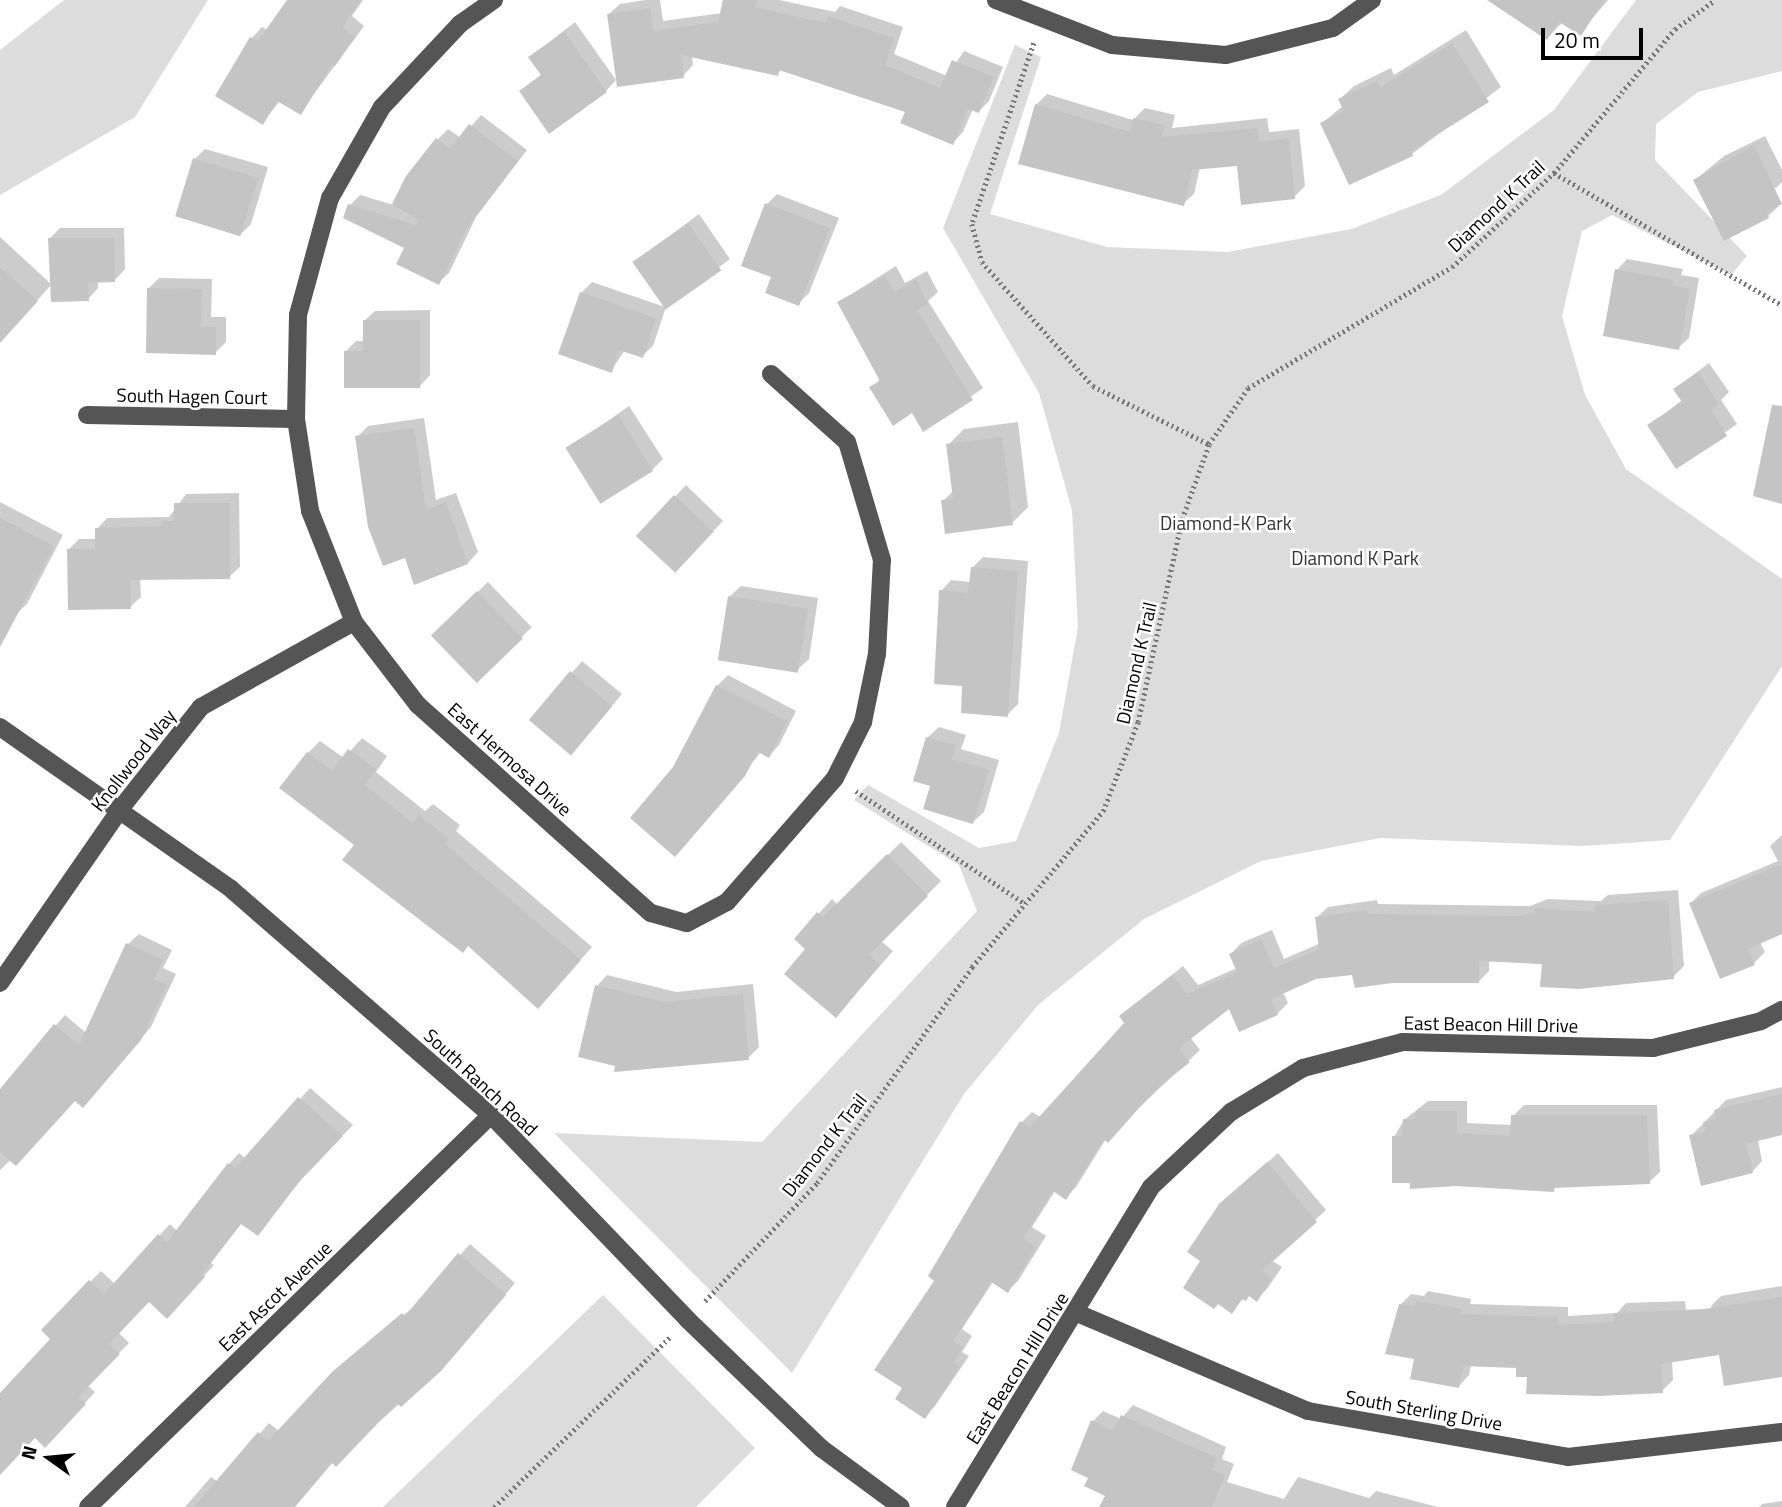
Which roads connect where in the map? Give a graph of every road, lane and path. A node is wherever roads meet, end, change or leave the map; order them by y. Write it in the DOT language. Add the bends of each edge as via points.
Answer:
graph roads {
  1 [pos="494,0"];
  2 [pos="996,0"];
  3 [pos="1372,0"];
  4 [pos="1716,0"];
  5 [pos="1042,18"];
  6 [pos="1554,173"];
  7 [pos="1782,304"];
  8 [pos="771,374"];
  9 [pos="87,415"];
  10 [pos="296,419"];
  11 [pos="1209,444"];
  12 [pos="354,622"];
  13 [pos="0,727"];
  14 [pos="835,778"];
  15 [pos="121,808"];
  16 [pos="1024,902"];
  17 [pos="0,983"];
  18 [pos="1782,1010"];
  19 [pos="491,1115"];
  20 [pos="1077,1313"];
  21 [pos="688,1320"];
  22 [pos="1782,1432"];
  23 [pos="88,1507"];
  24 [pos="494,1507"];
  25 [pos="901,1507"];
  26 [pos="955,1507"];
  1 -- 10 [label="street, East Hermosa Drive" via="460,24 382,107 330,198 298,315"];
  2 -- 5 [label="street"];
  3 -- 5 [label="street" via="1333,28 1226,55 1112,45"];
  4 -- 6 [label="path, Diamond K Trail" via="1675,29"];
  5 -- 11 [label="path" via="972,224 982,262 1093,386"];
  6 -- 7 [label="path"];
  6 -- 11 [label="path, Diamond K Trail" via="1452,267 1248,388"];
  8 -- 14 [label="street, East Hermosa Drive" via="847,442 882,560 877,654 863,722"];
  9 -- 10 [label="street, South Hagen Court"];
  10 -- 12 [label="street, East Hermosa Drive" via="310,511"];
  11 -- 16 [label="path, Diamond K Trail" via="1182,519 1138,722 1103,811"];
  12 -- 14 [label="street, East Hermosa Drive" via="418,705 651,913 687,923 727,902"];
  12 -- 15 [label="street, Knollwood Way" via="201,707"];
  13 -- 15 [label="street, South Ranch Road"];
  14 -- 16 [label="path"];
  15 -- 17 [label="street, Knollwood Way"];
  15 -- 19 [label="street, South Ranch Road" via="231,889"];
  16 -- 21 [label="path, Diamond K Trail" via="817,1183"];
  18 -- 20 [label="street, East Beacon Hill Drive" via="1761,1021 1653,1048 1403,1042 1303,1068 1231,1112 1151,1187"];
  19 -- 21 [label="street, South Ranch Road"];
  19 -- 23 [label="street, East Ascot Avenue"];
  20 -- 22 [label="street, South Sterling Drive" via="1308,1411 1568,1457"];
  20 -- 26 [label="street, East Beacon Hill Drive"];
  21 -- 24 [label="path, Diamond K Trail"];
  21 -- 25 [label="street, South Ranch Road" via="821,1448"];
}
